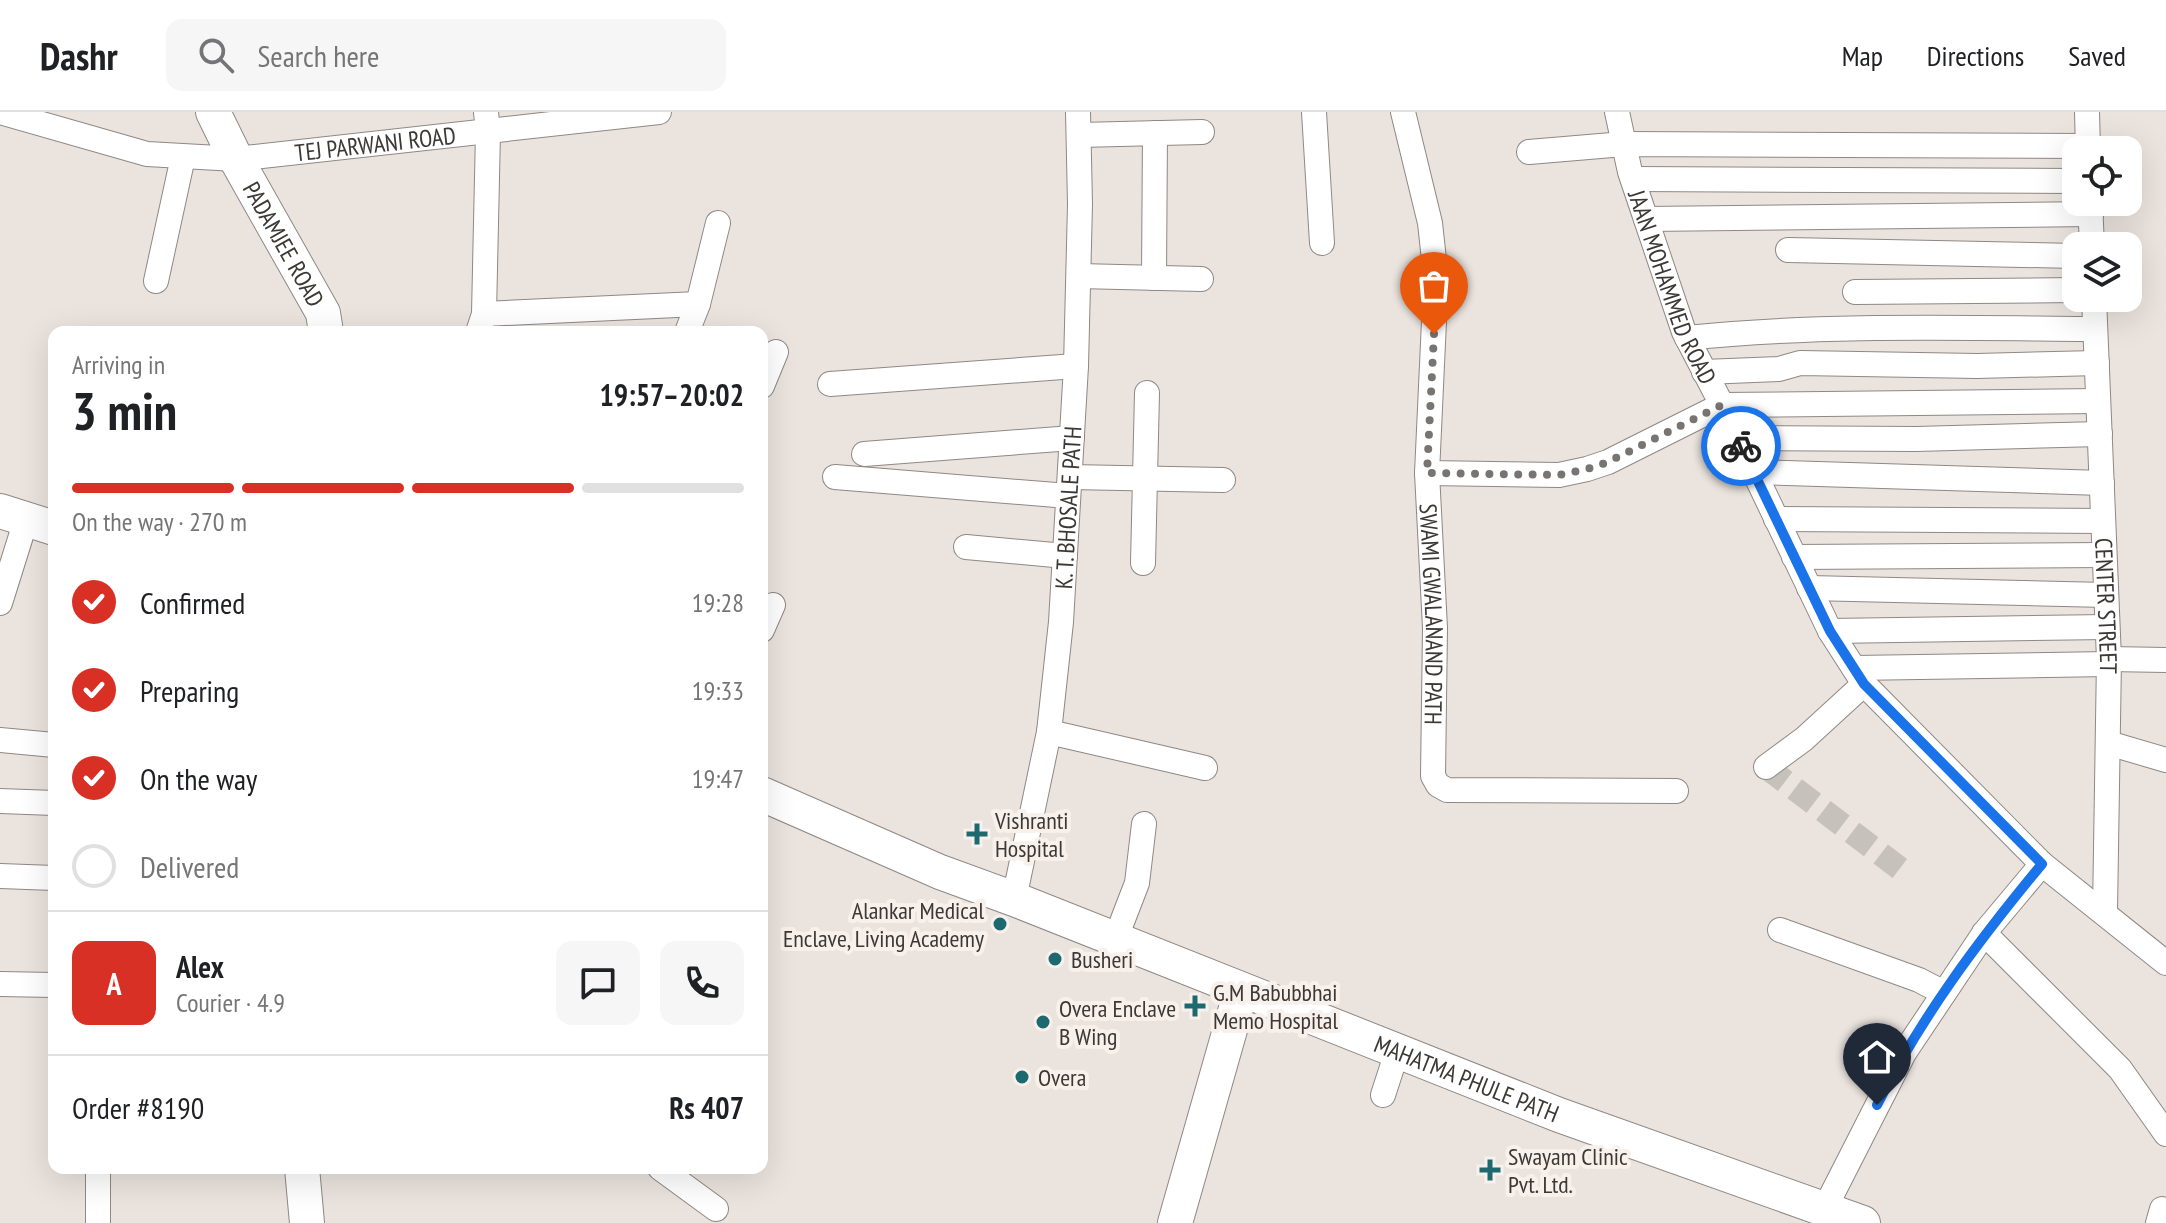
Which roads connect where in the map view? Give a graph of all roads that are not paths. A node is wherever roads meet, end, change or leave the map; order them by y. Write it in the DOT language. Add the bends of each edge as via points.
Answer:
graph roads {
  1 [pos="0,112"];
  2 [pos="213,112"];
  3 [pos="659,112"];
  4 [pos="1314,112"];
  5 [pos="1403,112"];
  6 [pos="1617,112"];
  7 [pos="2087,112"];
  8 [pos="487,122"];
  9 [pos="1079,124"];
  10 [pos="1202,132"];
  11 [pos="1155,133"];
  12 [pos="2088,136"];
  13 [pos="1624,144"];
  14 [pos="2062,148"];
  15 [pos="1529,152"];
  16 [pos="183,157"];
  17 [pos="236,159"];
  18 [pos="1633,179"];
  19 [pos="2062,181"];
  20 [pos="2062,209"];
  21 [pos="1646,219"];
  22 [pos="718,223"];
  23 [pos="1322,243"];
  24 [pos="1788,250"];
  25 [pos="2062,256"];
  26 [pos="1079,276"];
  27 [pos="1154,278"];
  28 [pos="1201,279"];
  29 [pos="156,281"];
  30 [pos="2062,290"];
  31 [pos="1855,292"];
  32 [pos="698,304"];
  33 [pos="2094,312"];
  34 [pos="598,321"];
  35 [pos="481,323"];
  36 [pos="325,326"];
  37 [pos="689,326"];
  38 [pos="2095,329"];
  39 [pos="1687,338"];
  40 [pos="776,352"];
  41 [pos="2097,363"];
  42 [pos="1076,366"];
  43 [pos="768,371"];
  44 [pos="1704,372"];
  45 [pos="830,384"];
  46 [pos="1147,393"];
  47 [pos="2098,401"];
  48 [pos="1722,405"];
  49 [pos="2100,434"];
  50 [pos="1985,437"];
  51 [pos="1072,438"];
  52 [pos="1737,438"];
  53 [pos="864,454"];
  54 [pos="1754,472"];
  55 [pos="1427,473"];
  56 [pos="835,477"];
  57 [pos="1986,479"];
  58 [pos="1145,480"];
  59 [pos="1223,480"];
  60 [pos="2102,483"];
  61 [pos="1069,486"];
  62 [pos="1776,519"];
  63 [pos="27,520"];
  64 [pos="2103,521"];
  65 [pos="966,547"];
  66 [pos="2104,555"];
  67 [pos="1065,556"];
  68 [pos="1794,557"];
  69 [pos="1143,563"];
  70 [pos="1809,588"];
  71 [pos="2106,595"];
  72 [pos="0,603"];
  73 [pos="773,605"];
  74 [pos="768,616"];
  75 [pos="2107,627"];
  76 [pos="1830,631"];
  77 [pos="2166,660"];
  78 [pos="2109,661"];
  79 [pos="1859,676"];
  80 [pos="1049,732"];
  81 [pos="0,740"];
  82 [pos="2108,743"];
  83 [pos="48,744"];
  84 [pos="2166,760"];
  85 [pos="1770,764"];
  86 [pos="1205,768"];
  87 [pos="1676,791"];
  88 [pos="768,797"];
  89 [pos="0,801"];
  90 [pos="48,803"];
  91 [pos="1144,824"];
  92 [pos="2042,864"];
  93 [pos="0,876"];
  94 [pos="48,878"];
  95 [pos="1014,899"];
  96 [pos="2105,912"];
  97 [pos="1989,928"];
  98 [pos="1780,930"];
  99 [pos="1115,940"];
  100 [pos="2166,963"];
  101 [pos="0,984"];
  102 [pos="48,985"];
  103 [pos="1241,991"];
  104 [pos="1944,993"];
  105 [pos="1397,1052"];
  106 [pos="1383,1095"];
  107 [pos="2166,1134"];
  108 [pos="98,1174"];
  109 [pos="303,1174"];
  110 [pos="668,1174"];
  111 [pos="716,1209"];
  112 [pos="1845,1218"];
  113 [pos="98,1223"];
  114 [pos="307,1223"];
  115 [pos="1175,1223"];
  1 -- 16 [label="street, TEJ PARWANI ROAD" via="147,154"];
  2 -- 17 [label="main road, PADAMJEE ROAD"];
  3 -- 8 [label="street, TEJ PARWANI ROAD" via="496,129"];
  4 -- 23 [label="street"];
  5 -- 55 [label="street, SWAMI GWALANAND PATH" via="1430,223 1436,278"];
  6 -- 13 [label="street, JAAN MOHAMMED ROAD"];
  7 -- 12 [label="street"];
  8 -- 17 [label="street, TEJ PARWANI ROAD"];
  8 -- 35 [label="street"];
  9 -- 11 [label="street"];
  9 -- 26 [label="street, K. T. BHOSALE PATH"];
  10 -- 11 [label="street"];
  11 -- 27 [label="street"];
  13 -- 14 [label="street"];
  13 -- 15 [label="street"];
  13 -- 18 [label="street, JAAN MOHAMMED ROAD"];
  16 -- 17 [label="street, TEJ PARWANI ROAD"];
  16 -- 29 [label="street"];
  17 -- 36 [label="main road, PADAMJEE ROAD" via="323,313"];
  18 -- 19 [label="street"];
  18 -- 21 [label="street, JAAN MOHAMMED ROAD"];
  20 -- 21 [label="street"];
  21 -- 39 [label="street, JAAN MOHAMMED ROAD"];
  22 -- 32 [label="street"];
  24 -- 25 [label="street"];
  26 -- 27 [label="street"];
  26 -- 42 [label="street, K. T. BHOSALE PATH"];
  27 -- 28 [label="street"];
  30 -- 31 [label="street"];
  32 -- 34 [label="street"];
  32 -- 37 [label="street"];
  33 -- 38 [label="street, CENTER STREET"];
  34 -- 35 [label="street"];
  38 -- 39 [label="street" via="1849,328"];
  38 -- 41 [label="street, CENTER STREET"];
  39 -- 44 [label="street, JAAN MOHAMMED ROAD"];
  40 -- 43 [label="street"];
  41 -- 44 [label="street" via="1800,363 1779,369"];
  41 -- 47 [label="street, CENTER STREET"];
  42 -- 45 [label="street"];
  42 -- 51 [label="street, K. T. BHOSALE PATH"];
  44 -- 48 [label="street, JAAN MOHAMMED ROAD"];
  46 -- 58 [label="street"];
  47 -- 48 [label="street"];
  47 -- 49 [label="street, CENTER STREET"];
  48 -- 52 [label="street, JAAN MOHAMMED ROAD"];
  48 -- 55 [label="street" via="1617,458 1559,475"];
  49 -- 50 [label="street"];
  49 -- 60 [label="street, CENTER STREET"];
  50 -- 52 [label="street"];
  50 -- 57 [label="street"];
  51 -- 53 [label="street"];
  51 -- 61 [label="street, K. T. BHOSALE PATH"];
  52 -- 54 [label="street, JAAN MOHAMMED ROAD"];
  54 -- 57 [label="street"];
  54 -- 62 [label="street, JAAN MOHAMMED ROAD"];
  55 -- 87 [label="street, SWAMI GWALANAND PATH" via="1435,628 1433,776 1438,785 1447,790"];
  56 -- 61 [label="street"];
  57 -- 60 [label="street"];
  58 -- 59 [label="street"];
  58 -- 61 [label="street"];
  58 -- 69 [label="street"];
  60 -- 64 [label="street, CENTER STREET"];
  61 -- 67 [label="street, K. T. BHOSALE PATH"];
  62 -- 64 [label="street"];
  62 -- 68 [label="street, JAAN MOHAMMED ROAD"];
  63 -- 72 [label="street"];
  64 -- 66 [label="street, CENTER STREET"];
  65 -- 67 [label="street"];
  66 -- 68 [label="street"];
  66 -- 71 [label="street, CENTER STREET"];
  67 -- 80 [label="street, K. T. BHOSALE PATH"];
  68 -- 70 [label="street, JAAN MOHAMMED ROAD"];
  70 -- 71 [label="street"];
  70 -- 76 [label="street, JAAN MOHAMMED ROAD"];
  71 -- 75 [label="street, CENTER STREET"];
  73 -- 74 [label="street"];
  75 -- 76 [label="street"];
  75 -- 78 [label="street, CENTER STREET"];
  76 -- 79 [label="street, JAAN MOHAMMED ROAD"];
  77 -- 78 [label="street"];
  78 -- 79 [label="street"];
  78 -- 82 [label="street, CENTER STREET"];
  79 -- 85 [label="street" via="1796,745"];
  79 -- 92 [label="street, JAAN MOHAMMED ROAD"];
  80 -- 86 [label="street"];
  80 -- 95 [label="street, K. T. BHOSALE PATH"];
  81 -- 83 [label="street"];
  82 -- 84 [label="street"];
  82 -- 96 [label="street, CENTER STREET"];
  88 -- 95 [label="main road, MAHATMA PHULE PATH"];
  89 -- 90 [label="street"];
  91 -- 99 [label="street" via="1137,883"];
  92 -- 96 [label="street, JAAN MOHAMMED ROAD"];
  92 -- 97 [label="street"];
  93 -- 94 [label="street"];
  95 -- 99 [label="main road, MAHATMA PHULE PATH"];
  96 -- 100 [label="street, JAAN MOHAMMED ROAD"];
  97 -- 104 [label="street"];
  97 -- 107 [label="street" via="2120,1069"];
  98 -- 104 [label="street"];
  99 -- 103 [label="main road, MAHATMA PHULE PATH"];
  101 -- 102 [label="street"];
  103 -- 105 [label="main road, MAHATMA PHULE PATH"];
  103 -- 115 [label="main road"];
  104 -- 112 [label="street" via="1904,1053"];
  105 -- 106 [label="street"];
  105 -- 112 [label="main road, MAHATMA PHULE PATH"];
  108 -- 113 [label="street"];
  109 -- 114 [label="main road"];
  110 -- 111 [label="street"];
}
